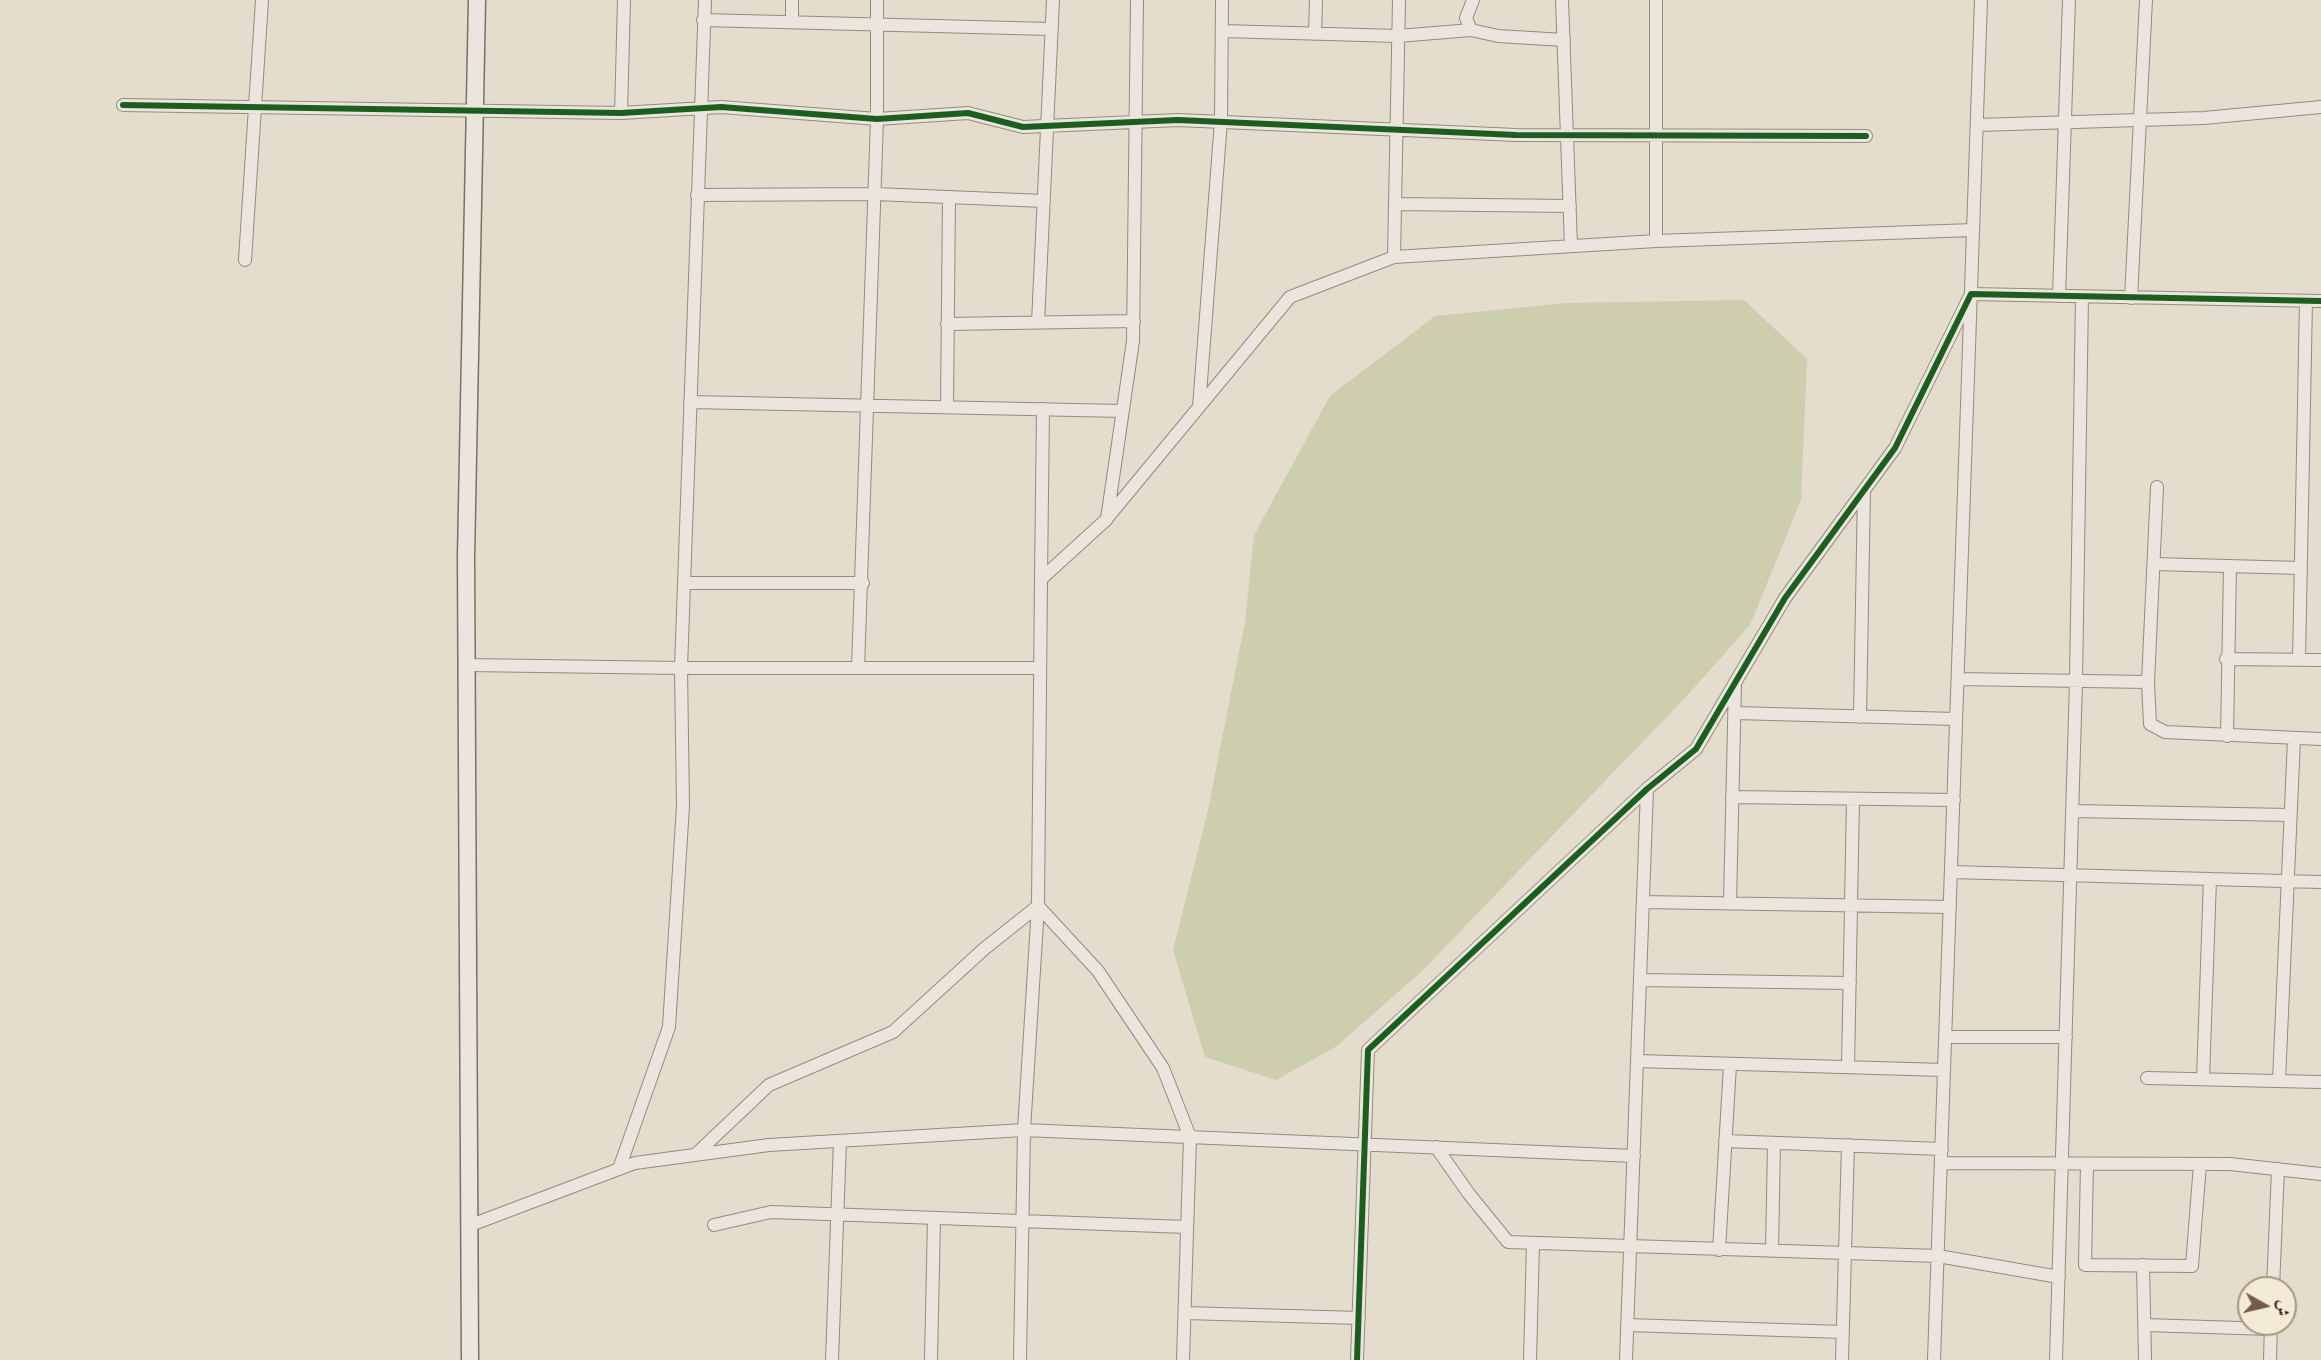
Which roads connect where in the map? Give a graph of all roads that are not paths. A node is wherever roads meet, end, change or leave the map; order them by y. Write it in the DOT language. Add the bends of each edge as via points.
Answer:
graph roads {
  1 [pos="262,0"];
  2 [pos="477,0"];
  3 [pos="624,0"];
  4 [pos="705,0"];
  5 [pos="792,0"];
  6 [pos="877,0"];
  7 [pos="1053,0"];
  8 [pos="1137,0"];
  9 [pos="1222,0"];
  10 [pos="1316,0"];
  11 [pos="1399,0"];
  12 [pos="1473,0"];
  13 [pos="1562,0"];
  14 [pos="1656,0"];
  15 [pos="1981,0"];
  16 [pos="2069,0"];
  17 [pos="2146,0"];
  18 [pos="704,20"];
  19 [pos="792,22"];
  20 [pos="876,24"];
  21 [pos="1051,29"];
  22 [pos="1471,30"];
  23 [pos="1222,31"];
  24 [pos="1315,34"];
  25 [pos="1398,36"];
  26 [pos="1564,40"];
  27 [pos="123,105"];
  28 [pos="255,107"];
  29 [pos="2321,107"];
  30 [pos="700,109"];
  31 [pos="475,110"];
  32 [pos="621,113"];
  33 [pos="877,119"];
  34 [pos="2140,120"];
  35 [pos="1136,121"];
  36 [pos="1221,122"];
  37 [pos="2065,122"];
  38 [pos="1047,125"];
  39 [pos="1977,125"];
  40 [pos="1396,129"];
  41 [pos="1568,135"];
  42 [pos="1656,135"];
  43 [pos="1866,136"];
  44 [pos="875,194"];
  45 [pos="698,195"];
  46 [pos="948,197"];
  47 [pos="1044,201"];
  48 [pos="1395,204"];
  49 [pos="1570,206"];
  50 [pos="1973,230"];
  51 [pos="1656,241"];
  52 [pos="1571,246"];
  53 [pos="1394,256"];
  54 [pos="245,260"];
  55 [pos="1971,294"];
  56 [pos="2060,296"];
  57 [pos="2082,297"];
  58 [pos="2131,298"];
  59 [pos="2306,301"];
  60 [pos="2321,301"];
  61 [pos="1134,321"];
  62 [pos="1038,323"];
  63 [pos="947,324"];
  64 [pos="690,402"];
  65 [pos="868,406"];
  66 [pos="946,407"];
  67 [pos="1199,407"];
  68 [pos="1043,409"];
  69 [pos="1123,411"];
  70 [pos="2157,487"];
  71 [pos="1864,490"];
  72 [pos="1107,519"];
  73 [pos="2154,564"];
  74 [pos="2230,566"];
  75 [pos="2301,568"];
  76 [pos="1041,579"];
  77 [pos="684,583"];
  78 [pos="863,583"];
  79 [pos="2226,659"];
  80 [pos="2299,660"];
  81 [pos="2321,660"];
  82 [pos="467,665"];
  83 [pos="681,668"];
  84 [pos="858,668"];
  85 [pos="1040,668"];
  86 [pos="1958,679"];
  87 [pos="2076,681"];
  88 [pos="1735,682"];
  89 [pos="2148,682"];
  90 [pos="1735,713"];
  91 [pos="1860,717"];
  92 [pos="1956,719"];
  93 [pos="2227,735"];
  94 [pos="2294,739"];
  95 [pos="2321,739"];
  96 [pos="1647,789"];
  97 [pos="1732,797"];
  98 [pos="1853,799"];
  99 [pos="1953,800"];
  100 [pos="2072,811"];
  101 [pos="2290,815"];
  102 [pos="1951,872"];
  103 [pos="2070,875"];
  104 [pos="2210,879"];
  105 [pos="2288,881"];
  106 [pos="2321,882"];
  107 [pos="1643,902"];
  108 [pos="1730,903"];
  109 [pos="1851,905"];
  110 [pos="1038,906"];
  111 [pos="1950,907"];
  112 [pos="1640,980"];
  113 [pos="1850,983"];
  114 [pos="1945,1037"];
  115 [pos="2066,1037"];
  116 [pos="1637,1061"];
  117 [pos="1730,1065"];
  118 [pos="1848,1067"];
  119 [pos="1944,1070"];
  120 [pos="2147,1078"];
  121 [pos="2203,1079"];
  122 [pos="2278,1081"];
  123 [pos="2321,1082"];
  124 [pos="1024,1130"];
  125 [pos="1190,1137"];
  126 [pos="840,1141"];
  127 [pos="1725,1141"];
  128 [pos="1774,1143"];
  129 [pos="1365,1144"];
  130 [pos="1848,1145"];
  131 [pos="1436,1147"];
  132 [pos="1942,1149"];
  133 [pos="695,1155"];
  134 [pos="1634,1156"];
  135 [pos="1941,1163"];
  136 [pos="2063,1163"];
  137 [pos="2087,1164"];
  138 [pos="2200,1164"];
  139 [pos="619,1169"];
  140 [pos="2278,1169"];
  141 [pos="2321,1174"];
  142 [pos="837,1215"];
  143 [pos="934,1218"];
  144 [pos="1023,1221"];
  145 [pos="471,1225"];
  146 [pos="714,1226"];
  147 [pos="1187,1227"];
  148 [pos="1533,1243"];
  149 [pos="1630,1247"];
  150 [pos="1719,1250"];
  151 [pos="1772,1251"];
  152 [pos="1845,1253"];
  153 [pos="1938,1256"];
  154 [pos="2143,1265"];
  155 [pos="2274,1276"];
  156 [pos="2059,1277"];
  157 [pos="1185,1312"];
  158 [pos="1359,1318"];
  159 [pos="1627,1325"];
  160 [pos="2145,1325"];
  161 [pos="2237,1326"];
  162 [pos="1843,1332"];
  163 [pos="2271,1336"];
  164 [pos="470,1360"];
  165 [pos="832,1360"];
  166 [pos="931,1360"];
  167 [pos="1020,1360"];
  168 [pos="1183,1360"];
  169 [pos="1357,1360"];
  170 [pos="1530,1360"];
  171 [pos="1626,1360"];
  172 [pos="1842,1360"];
  173 [pos="1934,1360"];
  174 [pos="2056,1360"];
  175 [pos="2145,1360"];
  176 [pos="2270,1360"];
  1 -- 28 [label="street"];
  2 -- 31 [label="main road"];
  3 -- 32 [label="street"];
  4 -- 18 [label="street"];
  5 -- 19 [label="street"];
  6 -- 20 [label="street"];
  7 -- 21 [label="street"];
  8 -- 35 [label="street"];
  9 -- 23 [label="street"];
  10 -- 24 [label="street"];
  11 -- 25 [label="street"];
  12 -- 22 [label="street" via="1466,18"];
  13 -- 26 [label="street"];
  14 -- 42 [label="street"];
  15 -- 39 [label="street"];
  16 -- 37 [label="street"];
  17 -- 34 [label="street"];
  18 -- 19 [label="street"];
  18 -- 30 [label="street"];
  19 -- 20 [label="street"];
  20 -- 21 [label="street"];
  20 -- 33 [label="street"];
  21 -- 38 [label="street"];
  22 -- 25 [label="street"];
  22 -- 26 [label="street" via="1497,36"];
  23 -- 24 [label="street"];
  23 -- 36 [label="street"];
  24 -- 25 [label="street"];
  25 -- 40 [label="street"];
  26 -- 41 [label="street"];
  27 -- 28 [label="street"];
  28 -- 31 [label="street"];
  28 -- 54 [label="street"];
  29 -- 34 [label="street"];
  30 -- 32 [label="street"];
  30 -- 33 [label="street" via="721,107"];
  30 -- 45 [label="street"];
  31 -- 32 [label="street"];
  31 -- 82 [label="main road"];
  33 -- 38 [label="street" via="968,113 1023,127"];
  33 -- 44 [label="street"];
  34 -- 37 [label="street"];
  34 -- 58 [label="street"];
  35 -- 36 [label="street"];
  35 -- 38 [label="street"];
  35 -- 61 [label="street"];
  36 -- 40 [label="street"];
  36 -- 67 [label="street"];
  37 -- 39 [label="street"];
  37 -- 56 [label="street"];
  38 -- 47 [label="street"];
  39 -- 50 [label="street"];
  40 -- 41 [label="street"];
  40 -- 48 [label="street"];
  41 -- 42 [label="street"];
  41 -- 49 [label="street"];
  42 -- 43 [label="street"];
  42 -- 51 [label="street"];
  44 -- 45 [label="street"];
  44 -- 46 [label="street"];
  44 -- 65 [label="street"];
  45 -- 64 [label="street"];
  46 -- 47 [label="street"];
  46 -- 63 [label="street"];
  47 -- 62 [label="street"];
  48 -- 49 [label="street"];
  48 -- 53 [label="street"];
  49 -- 52 [label="street"];
  50 -- 51 [label="street"];
  50 -- 55 [label="street"];
  51 -- 52 [label="street"];
  52 -- 53 [label="street"];
  53 -- 67 [label="street" via="1290,297"];
  55 -- 56 [label="street"];
  55 -- 71 [label="street" via="1895,448"];
  55 -- 86 [label="street"];
  56 -- 57 [label="street"];
  57 -- 58 [label="street"];
  57 -- 87 [label="street"];
  58 -- 59 [label="street"];
  59 -- 60 [label="street"];
  59 -- 75 [label="street"];
  61 -- 62 [label="street"];
  61 -- 69 [label="street"];
  62 -- 63 [label="street"];
  63 -- 66 [label="street"];
  64 -- 65 [label="street"];
  64 -- 77 [label="street"];
  65 -- 66 [label="street"];
  65 -- 78 [label="street"];
  66 -- 68 [label="street"];
  67 -- 72 [label="street"];
  68 -- 69 [label="street"];
  68 -- 76 [label="street"];
  69 -- 72 [label="street"];
  70 -- 73 [label="street"];
  71 -- 88 [label="street" via="1785,598"];
  71 -- 91 [label="street"];
  72 -- 76 [label="street"];
  73 -- 74 [label="street"];
  73 -- 89 [label="street"];
  74 -- 75 [label="street"];
  74 -- 79 [label="street"];
  75 -- 80 [label="street"];
  76 -- 85 [label="street"];
  77 -- 78 [label="street"];
  77 -- 83 [label="street"];
  78 -- 84 [label="street"];
  79 -- 80 [label="street"];
  79 -- 93 [label="street"];
  80 -- 81 [label="street"];
  82 -- 83 [label="street"];
  82 -- 145 [label="main road"];
  83 -- 84 [label="street"];
  83 -- 139 [label="street" via="683,806 669,1027"];
  84 -- 85 [label="street"];
  85 -- 110 [label="street"];
  86 -- 87 [label="street"];
  86 -- 92 [label="street"];
  87 -- 89 [label="street"];
  87 -- 100 [label="street"];
  88 -- 90 [label="street"];
  88 -- 96 [label="street" via="1696,749"];
  89 -- 93 [label="street" via="2150,724 2165,732"];
  90 -- 91 [label="street"];
  90 -- 97 [label="street"];
  91 -- 92 [label="street"];
  92 -- 99 [label="street"];
  93 -- 94 [label="street"];
  94 -- 95 [label="street"];
  94 -- 101 [label="street"];
  96 -- 107 [label="street"];
  96 -- 129 [label="street" via="1368,1050"];
  97 -- 98 [label="street"];
  97 -- 108 [label="street"];
  98 -- 99 [label="street"];
  98 -- 109 [label="street"];
  99 -- 102 [label="street"];
  100 -- 101 [label="street"];
  100 -- 103 [label="street"];
  101 -- 105 [label="street"];
  102 -- 103 [label="street"];
  102 -- 111 [label="street"];
  103 -- 104 [label="street"];
  103 -- 115 [label="street"];
  104 -- 105 [label="street"];
  104 -- 121 [label="street"];
  105 -- 106 [label="street"];
  105 -- 122 [label="street"];
  107 -- 108 [label="street"];
  107 -- 112 [label="street"];
  108 -- 109 [label="street"];
  109 -- 111 [label="street"];
  109 -- 113 [label="street"];
  110 -- 124 [label="street"];
  110 -- 125 [label="street" via="1098,971 1163,1068"];
  110 -- 133 [label="street" via="893,1032 769,1085"];
  111 -- 114 [label="street"];
  112 -- 113 [label="street"];
  112 -- 116 [label="street"];
  113 -- 118 [label="street"];
  114 -- 115 [label="street"];
  114 -- 119 [label="street"];
  115 -- 136 [label="street"];
  116 -- 117 [label="street"];
  116 -- 134 [label="street"];
  117 -- 118 [label="street"];
  117 -- 127 [label="street"];
  118 -- 119 [label="street"];
  119 -- 132 [label="street"];
  120 -- 121 [label="street"];
  121 -- 122 [label="street"];
  122 -- 123 [label="street"];
  124 -- 125 [label="street"];
  124 -- 126 [label="street"];
  124 -- 144 [label="street"];
  125 -- 129 [label="street"];
  125 -- 147 [label="street"];
  126 -- 133 [label="street"];
  126 -- 142 [label="street"];
  127 -- 128 [label="street"];
  127 -- 150 [label="street"];
  128 -- 130 [label="street"];
  128 -- 151 [label="street"];
  129 -- 131 [label="street"];
  129 -- 158 [label="street"];
  130 -- 132 [label="street"];
  130 -- 152 [label="street"];
  131 -- 134 [label="street"];
  131 -- 148 [label="street" via="1508,1242"];
  132 -- 135 [label="street"];
  133 -- 139 [label="street" via="635,1163"];
  134 -- 149 [label="street"];
  135 -- 136 [label="street"];
  135 -- 153 [label="street"];
  136 -- 137 [label="street"];
  136 -- 156 [label="street"];
  137 -- 138 [label="street"];
  137 -- 154 [label="street" via="2085,1264"];
  138 -- 140 [label="street"];
  138 -- 154 [label="street" via="2192,1266"];
  139 -- 145 [label="street"];
  140 -- 141 [label="street"];
  140 -- 155 [label="street"];
  142 -- 143 [label="street"];
  142 -- 146 [label="street" via="771,1212"];
  142 -- 165 [label="street"];
  143 -- 144 [label="street"];
  143 -- 166 [label="street"];
  144 -- 147 [label="street"];
  144 -- 167 [label="street"];
  145 -- 164 [label="main road"];
  147 -- 157 [label="street"];
  148 -- 149 [label="street"];
  148 -- 170 [label="street"];
  149 -- 150 [label="street"];
  149 -- 159 [label="street"];
  150 -- 151 [label="street"];
  151 -- 152 [label="street"];
  152 -- 153 [label="street"];
  152 -- 162 [label="street"];
  153 -- 156 [label="street"];
  153 -- 173 [label="street"];
  154 -- 160 [label="street"];
  156 -- 174 [label="street"];
  157 -- 158 [label="street"];
  157 -- 168 [label="street"];
  158 -- 169 [label="street"];
  159 -- 162 [label="street"];
  159 -- 171 [label="street"];
  160 -- 161 [label="street"];
  160 -- 175 [label="street"];
  162 -- 172 [label="street"];
  163 -- 176 [label="street"];
}
